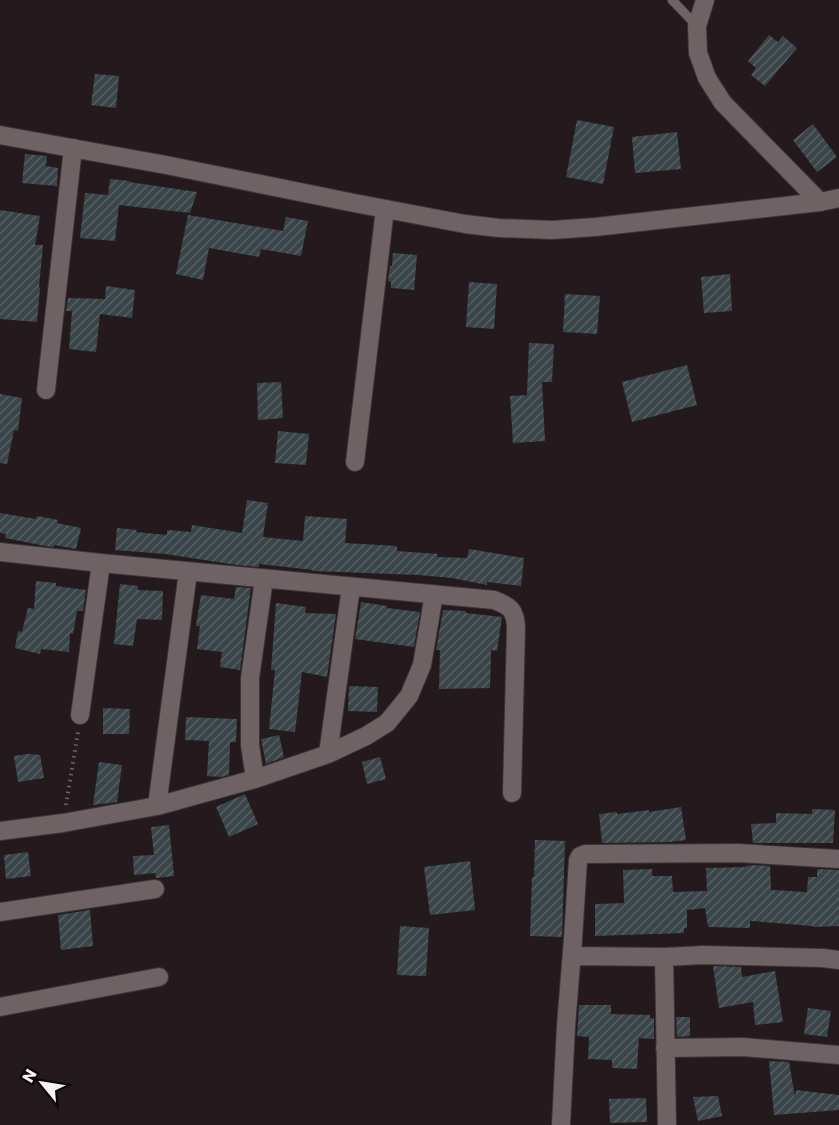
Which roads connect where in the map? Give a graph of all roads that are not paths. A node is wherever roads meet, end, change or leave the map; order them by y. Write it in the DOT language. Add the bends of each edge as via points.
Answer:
graph roads {
  1 [pos="672,0"];
  2 [pos="705,0"];
  3 [pos="697,26"];
  4 [pos="0,135"];
  5 [pos="73,148"];
  6 [pos="839,198"];
  7 [pos="820,202"];
  8 [pos="385,209"];
  9 [pos="46,390"];
  10 [pos="355,462"];
  11 [pos="0,552"];
  12 [pos="101,563"];
  13 [pos="188,572"];
  14 [pos="264,579"];
  15 [pos="351,587"];
  16 [pos="434,594"];
  17 [pos="80,715"];
  18 [pos="328,754"];
  19 [pos="255,779"];
  20 [pos="512,793"];
  21 [pos="157,806"];
  22 [pos="0,831"];
  23 [pos="839,859"];
  24 [pos="155,889"];
  25 [pos="0,912"];
  26 [pos="572,956"];
  27 [pos="664,957"];
  28 [pos="839,960"];
  29 [pos="159,977"];
  30 [pos="0,1007"];
  31 [pos="665,1048"];
  32 [pos="839,1055"];
  33 [pos="561,1125"];
  34 [pos="667,1125"];
  1 -- 3 [label="lane"];
  2 -- 3 [label="street"];
  3 -- 7 [label="street" via="698,53 707,78 723,103"];
  4 -- 5 [label="street"];
  5 -- 8 [label="street"];
  5 -- 9 [label="street"];
  6 -- 7 [label="street"];
  7 -- 8 [label="street" via="552,230 499,228"];
  8 -- 10 [label="street"];
  11 -- 12 [label="street"];
  12 -- 13 [label="street"];
  12 -- 17 [label="street"];
  13 -- 14 [label="street"];
  13 -- 21 [label="street"];
  14 -- 15 [label="street"];
  14 -- 19 [label="street" via="250,678 250,745"];
  15 -- 16 [label="street"];
  15 -- 18 [label="street"];
  16 -- 18 [label="street" via="422,665 408,696 387,723"];
  16 -- 20 [label="street" via="494,600 511,609 515,618"];
  18 -- 19 [label="street"];
  19 -- 21 [label="street"];
  21 -- 22 [label="street"];
  23 -- 26 [label="street" via="738,853 582,854 578,860"];
  24 -- 25 [label="street"];
  26 -- 27 [label="street"];
  26 -- 33 [label="street"];
  27 -- 28 [label="street"];
  27 -- 31 [label="street"];
  29 -- 30 [label="street"];
  31 -- 32 [label="street" via="743,1047"];
  31 -- 34 [label="street"];
}
